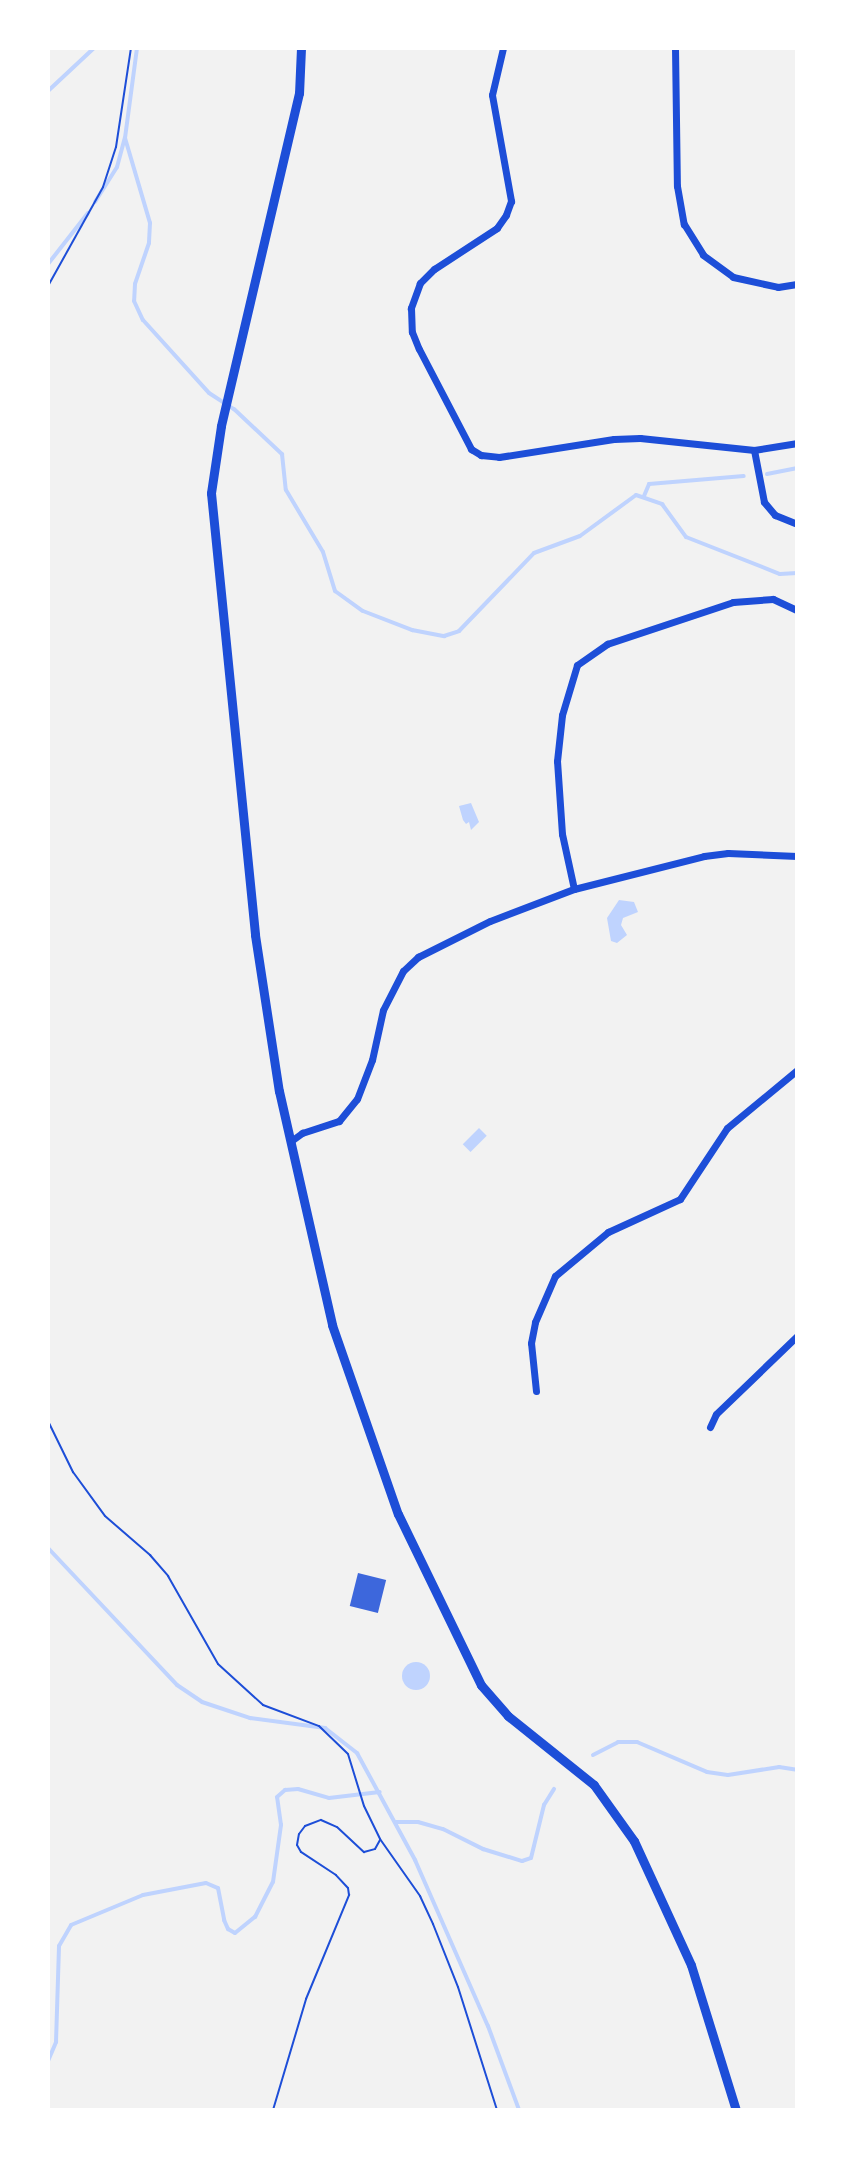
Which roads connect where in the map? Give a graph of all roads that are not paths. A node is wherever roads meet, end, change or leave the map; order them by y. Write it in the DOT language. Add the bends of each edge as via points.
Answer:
graph roads {
  1 [pos="301,48"];
  2 [pos="503,48"];
  3 [pos="675,48"];
  4 [pos="797,284"];
  5 [pos="797,443"];
  6 [pos="754,450"];
  7 [pos="797,524"];
  8 [pos="797,610"];
  9 [pos="797,856"];
  10 [pos="574,889"];
  11 [pos="797,1070"];
  12 [pos="291,1141"];
  13 [pos="797,1336"];
  14 [pos="536,1391"];
  15 [pos="710,1427"];
  16 [pos="736,2110"];
  1 -- 12 [label="street" via="299,93 221,426 211,493 261,985"];
  2 -- 6 [label="street" via="492,95 510,193 506,215 497,228 434,269 420,283 411,308 412,332 465,440 481,455 499,457 640,438"];
  3 -- 4 [label="street" via="677,186 684,224 703,255 733,277 778,287"];
  5 -- 6 [label="street"];
  6 -- 7 [label="street" via="764,502 775,515"];
  8 -- 10 [label="street" via="773,599 733,602 607,644 577,665 562,715 557,761 562,834"];
  9 -- 10 [label="street" via="704,856"];
  10 -- 12 [label="street" via="490,921 418,957 403,971 383,1010 357,1099 339,1121"];
  11 -- 14 [label="street" via="727,1128 680,1199 608,1232 555,1276 531,1343"];
  12 -- 16 [label="street" via="332,1325 387,1484 432,1589 494,1702 589,1781 634,1841 691,1965"];
  13 -- 15 [label="street" via="716,1414"];
}
